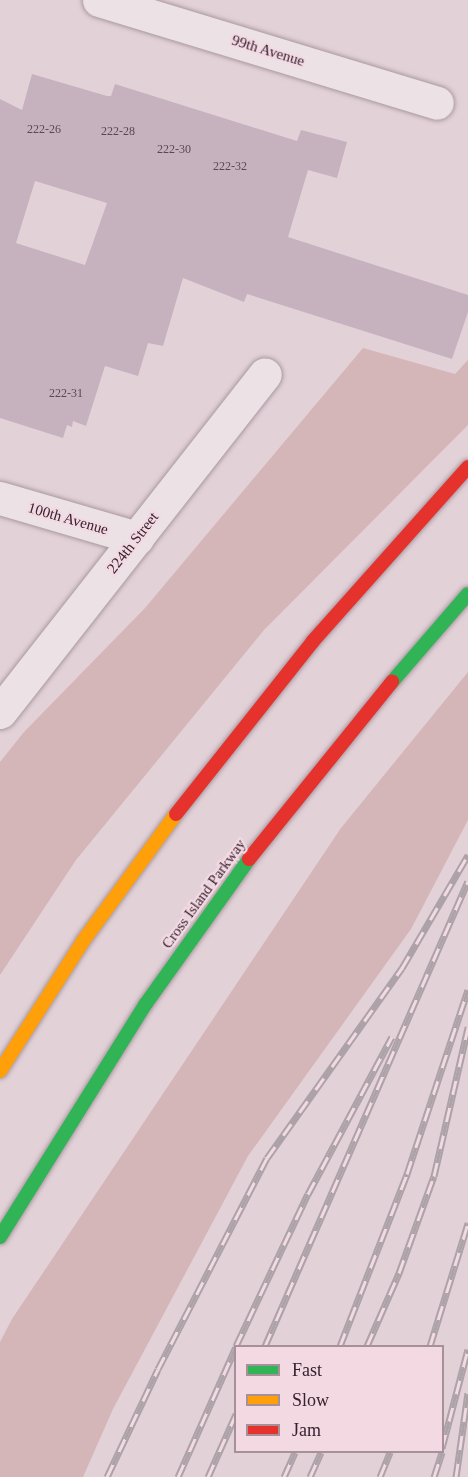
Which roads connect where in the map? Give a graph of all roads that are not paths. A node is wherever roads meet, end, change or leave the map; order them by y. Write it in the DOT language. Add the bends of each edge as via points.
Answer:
graph roads {
  1 [pos="99,0"];
  2 [pos="437,103"];
  3 [pos="266,374"];
  4 [pos="468,467"];
  5 [pos="0,498"];
  6 [pos="137,538"];
  7 [pos="468,594"];
  8 [pos="0,712"];
  9 [pos="84,941"];
  10 [pos="15,1019"];
  11 [pos="0,1071"];
  12 [pos="0,1238"];
  1 -- 2 [label="street, 99th Avenue"];
  3 -- 6 [label="street, 224th Street"];
  4 -- 9 [label="highway" via="232,739"];
  5 -- 6 [label="street, 100th Avenue"];
  6 -- 8 [label="street, 224th Street"];
  7 -- 12 [label="highway, Cross Island Parkway" via="342,739 246,863 145,1005"];
  9 -- 10 [label="highway"];
  9 -- 11 [label="highway"];
}
